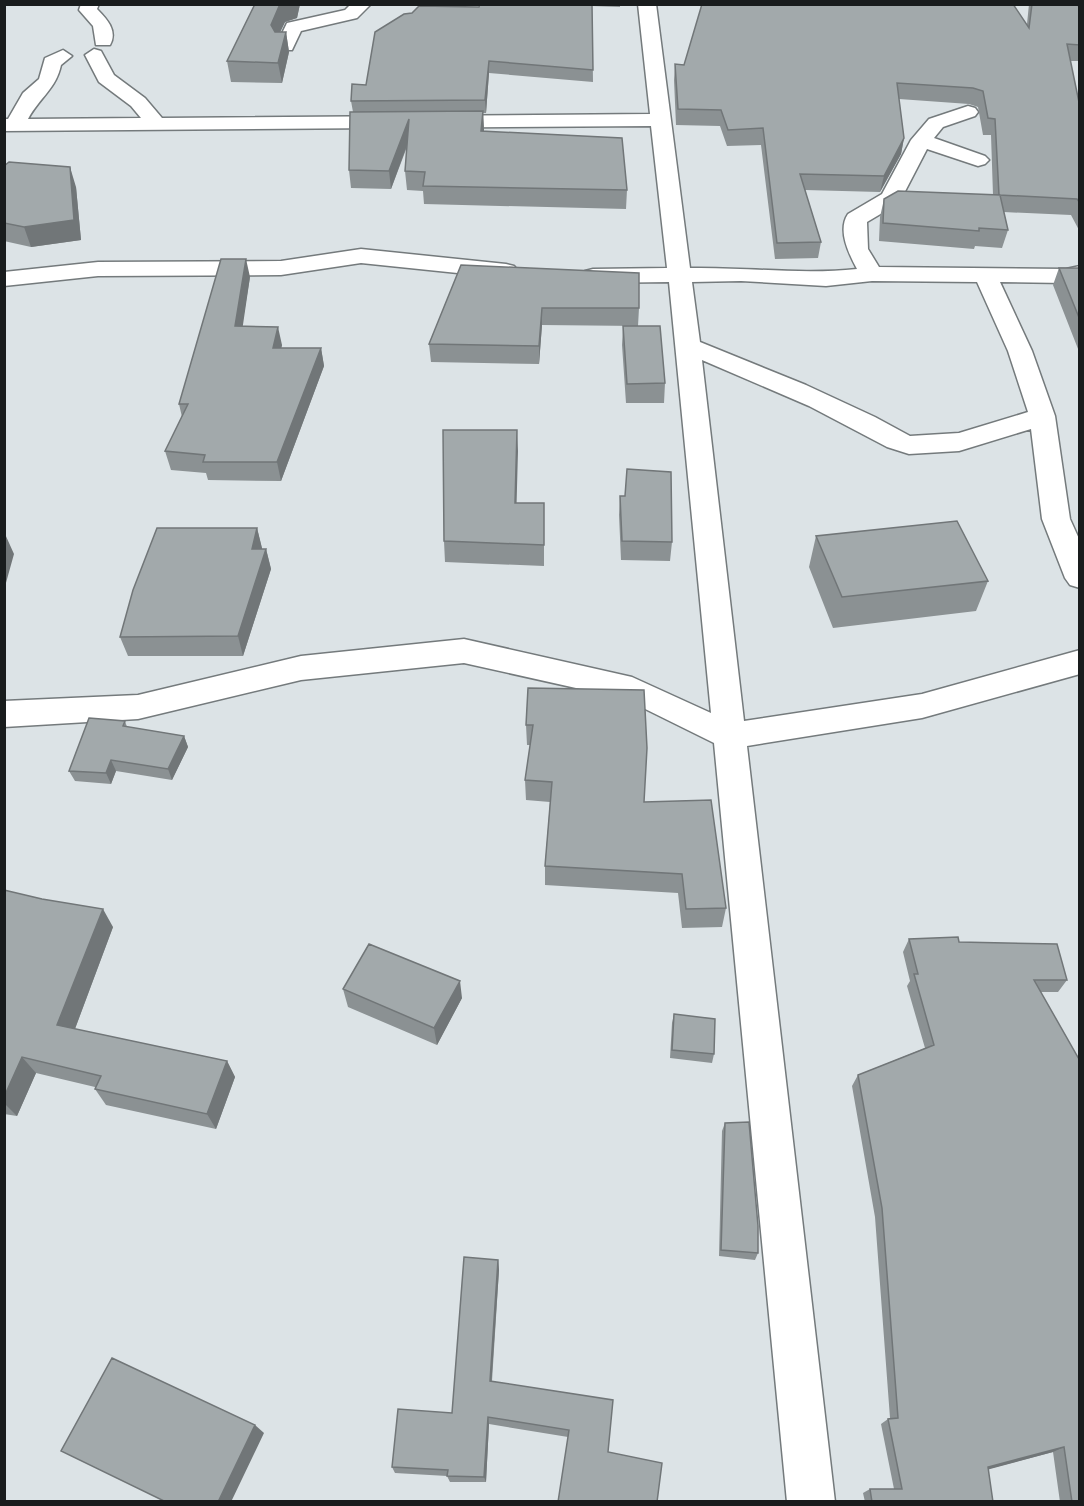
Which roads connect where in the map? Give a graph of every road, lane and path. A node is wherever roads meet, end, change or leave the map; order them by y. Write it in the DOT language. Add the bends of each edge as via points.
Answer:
graph roads {
  1 [pos="90,4"];
  2 [pos="362,4"];
  3 [pos="647,4"];
  4 [pos="285,46"];
  5 [pos="63,56"];
  6 [pos="968,112"];
  7 [pos="661,120"];
  8 [pos="157,124"];
  9 [pos="10,125"];
  10 [pos="921,140"];
  11 [pos="978,159"];
  12 [pos="1080,273"];
  13 [pos="532,274"];
  14 [pos="872,274"];
  15 [pos="680,275"];
  16 [pos="985,275"];
  17 [pos="567,277"];
  18 [pos="4,279"];
  19 [pos="688,346"];
  20 [pos="1042,416"];
  21 [pos="1080,578"];
  22 [pos="1080,662"];
  23 [pos="4,714"];
  24 [pos="730,736"];
  25 [pos="811,1502"];
  1 -- 8 [label="street" via="88,10 102,25 99,48 106,78 138,102"];
  2 -- 4 [label="street" via="351,14 294,27"];
  3 -- 7 [label="street"];
  5 -- 9 [label="street" via="51,62 48,81 30,97"];
  6 -- 10 [label="street" via="936,123"];
  7 -- 8 [label="street"];
  7 -- 15 [label="street"];
  8 -- 9 [label="street"];
  10 -- 11 [label="street"];
  10 -- 14 [label="street" via="891,198 856,219 857,249"];
  12 -- 16 [label="street"];
  13 -- 18 [label="street" via="361,256 281,268 98,269"];
  14 -- 15 [label="street" via="826,279"];
  14 -- 16 [label="street"];
  15 -- 17 [label="street"];
  15 -- 19 [label="street"];
  16 -- 20 [label="street" via="1020,351"];
  19 -- 20 [label="street" via="798,391 906,445 933,446"];
  19 -- 24 [label="street"];
  20 -- 21 [label="street" via="1056,519"];
  22 -- 24 [label="street" via="922,706"];
  23 -- 24 [label="street" via="138,707 301,668 464,651 632,689"];
  24 -- 25 [label="street"];
}
